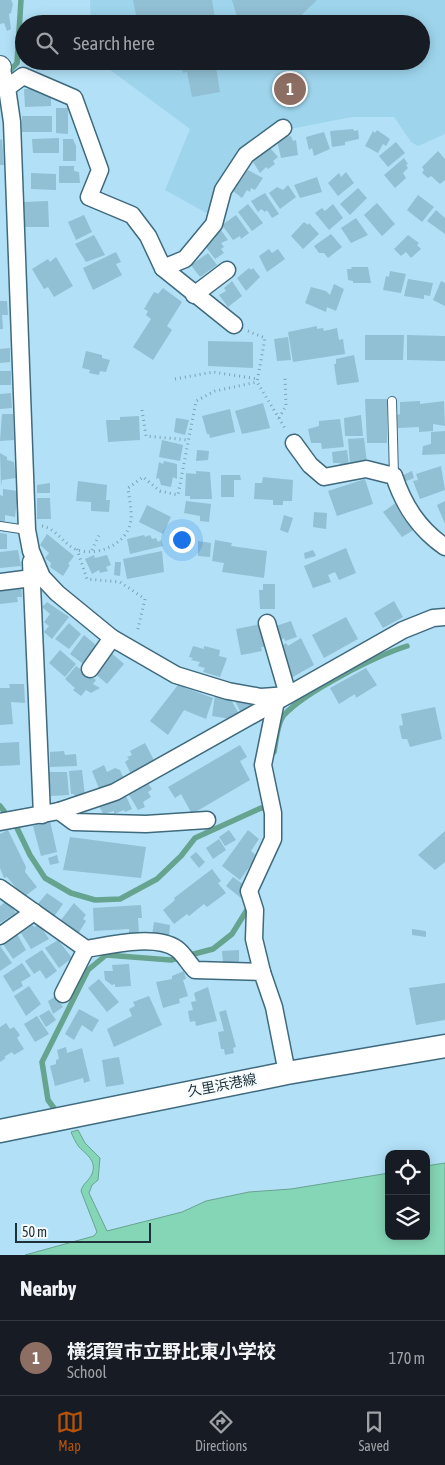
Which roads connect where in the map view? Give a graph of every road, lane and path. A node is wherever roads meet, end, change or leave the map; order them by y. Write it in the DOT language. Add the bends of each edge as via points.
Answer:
graph roads {
  1 [pos="0,66"];
  2 [pos="7,88"];
  3 [pos="283,128"];
  4 [pos="163,268"];
  5 [pos="227,270"];
  6 [pos="194,295"];
  7 [pos="234,326"];
  8 [pos="285,378"];
  9 [pos="175,379"];
  10 [pos="257,381"];
  11 [pos="392,401"];
  12 [pos="142,410"];
  13 [pos="279,418"];
  14 [pos="188,440"];
  15 [pos="294,443"];
  16 [pos="394,476"];
  17 [pos="0,526"];
  18 [pos="27,527"];
  19 [pos="100,533"];
  20 [pos="445,547"];
  21 [pos="77,550"];
  22 [pos="31,551"];
  23 [pos="92,551"];
  24 [pos="32,578"];
  25 [pos="0,582"];
  26 [pos="445,617"];
  27 [pos="268,623"];
  28 [pos="112,638"];
  29 [pos="136,652"];
  30 [pos="90,669"];
  31 [pos="282,698"];
  32 [pos="59,811"];
  33 [pos="42,814"];
  34 [pos="207,820"];
  35 [pos="7,821"];
  36 [pos="0,888"];
  37 [pos="34,912"];
  38 [pos="0,936"];
  39 [pos="86,949"];
  40 [pos="262,972"];
  41 [pos="63,994"];
  42 [pos="445,1046"];
  43 [pos="287,1073"];
  44 [pos="0,1131"];
  1 -- 2 [label="street"];
  2 -- 4 [label="street" via="23,76 74,98 100,170 89,197 132,216 148,236"];
  2 -- 18 [label="street" via="12,122"];
  3 -- 4 [label="street" via="246,155 223,190 214,224 185,260"];
  4 -- 6 [label="street"];
  5 -- 6 [label="street"];
  6 -- 7 [label="street"];
  7 -- 10 [label="path" via="264,338"];
  8 -- 13 [label="path" via="286,406"];
  9 -- 10 [label="path" via="212,372"];
  10 -- 13 [label="path"];
  10 -- 14 [label="path" via="214,391 196,402"];
  11 -- 16 [label="lane"];
  12 -- 14 [label="path" via="146,436"];
  13 -- 15 [label="path"];
  14 -- 23 [label="path" via="178,495 160,491 142,477 128,488 131,520 124,537 111,548"];
  15 -- 16 [label="street" via="324,478 366,469"];
  16 -- 20 [label="street" via="400,496 420,527"];
  17 -- 18 [label="lane"];
  18 -- 21 [label="path" via="49,528"];
  18 -- 22 [label="street"];
  19 -- 23 [label="path"];
  21 -- 23 [label="path"];
  21 -- 29 [label="path" via="87,579 120,582 145,599"];
  22 -- 24 [label="street"];
  22 -- 28 [label="street" via="42,577"];
  24 -- 25 [label="street"];
  24 -- 33 [label="street"];
  26 -- 31 [label="street" via="433,618 403,630"];
  27 -- 31 [label="street"];
  28 -- 29 [label="street"];
  28 -- 30 [label="street"];
  29 -- 31 [label="street" via="176,675 228,691"];
  31 -- 32 [label="street" via="115,792"];
  31 -- 40 [label="street" via="262,765 271,807 273,839 249,891 255,910 254,939"];
  32 -- 33 [label="street"];
  32 -- 34 [label="street" via="74,822 146,824"];
  33 -- 35 [label="street"];
  36 -- 37 [label="street"];
  37 -- 38 [label="street"];
  37 -- 39 [label="street"];
  39 -- 40 [label="street" via="160,942 182,956 195,970"];
  39 -- 41 [label="street"];
  40 -- 43 [label="street" via="274,1008"];
  42 -- 43 [label="main road, 久里浜港線"];
  43 -- 44 [label="main road, 久里浜港線"];
}
